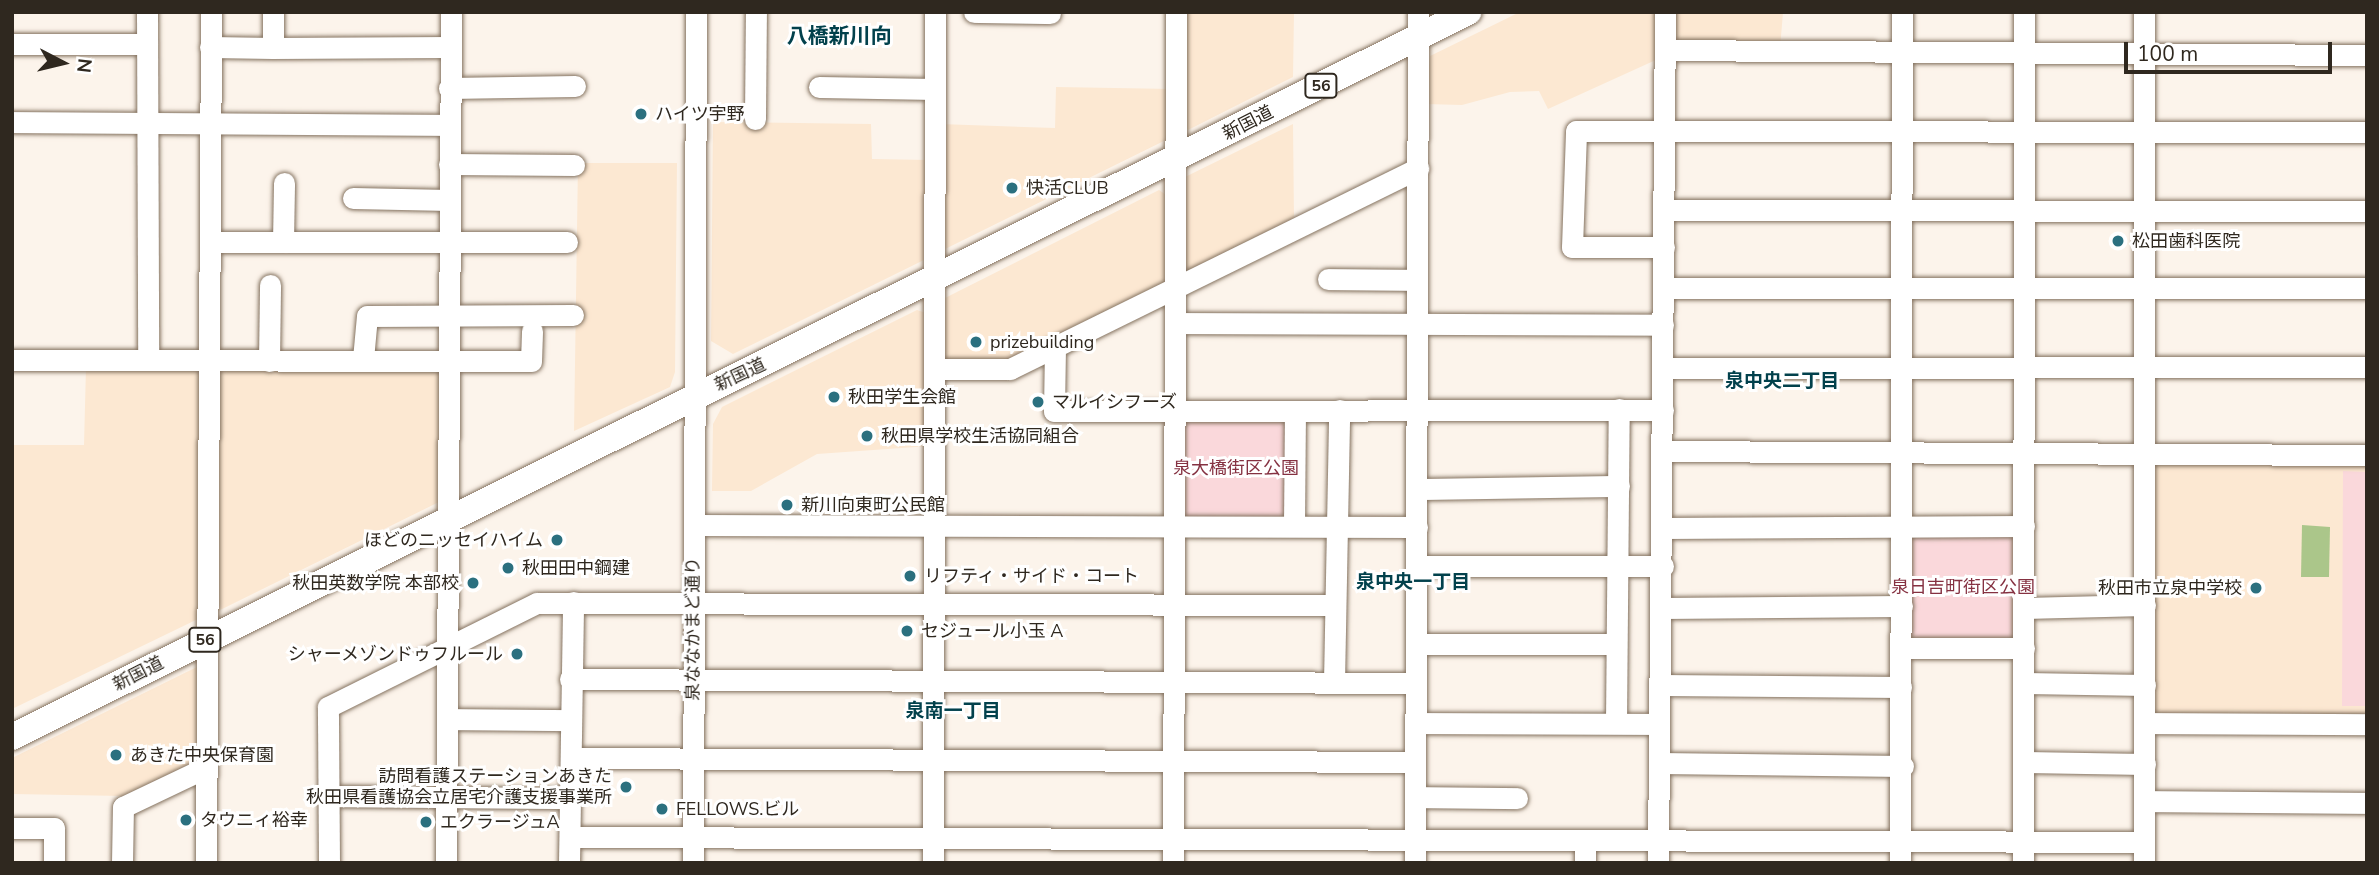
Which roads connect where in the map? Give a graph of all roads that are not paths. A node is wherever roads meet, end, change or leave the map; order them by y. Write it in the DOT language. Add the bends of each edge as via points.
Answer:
graph roads {
  1 [pos="148,12"];
  2 [pos="211,12"];
  3 [pos="273,12"];
  4 [pos="451,12"];
  5 [pos="696,12"];
  6 [pos="756,12"];
  7 [pos="936,12"];
  8 [pos="974,12"];
  9 [pos="1176,12"];
  10 [pos="1468,12"];
  11 [pos="1665,12"];
  12 [pos="1902,12"];
  13 [pos="2025,12"];
  14 [pos="2144,12"];
  15 [pos="1050,13"];
  16 [pos="1418,25"];
  17 [pos="12,44"];
  18 [pos="147,44"];
  19 [pos="210,47"];
  20 [pos="450,47"];
  21 [pos="273,48"];
  22 [pos="1665,50"];
  23 [pos="1903,53"];
  24 [pos="2024,54"];
  25 [pos="2144,54"];
  26 [pos="2367,55"];
  27 [pos="575,86"];
  28 [pos="819,87"];
  29 [pos="449,88"];
  30 [pos="935,89"];
  31 [pos="755,119"];
  32 [pos="12,122"];
  33 [pos="211,123"];
  34 [pos="148,124"];
  35 [pos="449,125"];
  36 [pos="2143,130"];
  37 [pos="1903,131"];
  38 [pos="2025,131"];
  39 [pos="1665,132"];
  40 [pos="2367,132"];
  41 [pos="1176,160"];
  42 [pos="449,164"];
  43 [pos="574,165"];
  44 [pos="1418,167"];
  45 [pos="284,183"];
  46 [pos="353,198"];
  47 [pos="449,200"];
  48 [pos="1902,209"];
  49 [pos="1664,210"];
  50 [pos="2144,210"];
  51 [pos="2024,211"];
  52 [pos="2367,211"];
  53 [pos="449,240"];
  54 [pos="210,242"];
  55 [pos="283,242"];
  56 [pos="567,242"];
  57 [pos="1664,247"];
  58 [pos="936,277"];
  59 [pos="1328,279"];
  60 [pos="1417,281"];
  61 [pos="270,285"];
  62 [pos="1175,286"];
  63 [pos="1902,287"];
  64 [pos="1665,288"];
  65 [pos="2025,288"];
  66 [pos="2367,288"];
  67 [pos="2145,289"];
  68 [pos="450,314"];
  69 [pos="573,315"];
  70 [pos="1175,323"];
  71 [pos="1417,324"];
  72 [pos="1662,325"];
  73 [pos="532,331"];
  74 [pos="1055,347"];
  75 [pos="148,359"];
  76 [pos="362,359"];
  77 [pos="449,359"];
  78 [pos="12,360"];
  79 [pos="269,361"];
  80 [pos="209,362"];
  81 [pos="2145,365"];
  82 [pos="1902,367"];
  83 [pos="2025,367"];
  84 [pos="2367,367"];
  85 [pos="1663,368"];
  86 [pos="935,369"];
  87 [pos="697,396"];
  88 [pos="1619,409"];
  89 [pos="1339,410"];
  90 [pos="1417,410"];
  91 [pos="1663,410"];
  92 [pos="1296,411"];
  93 [pos="1174,412"];
  94 [pos="1662,451"];
  95 [pos="1901,452"];
  96 [pos="2143,452"];
  97 [pos="2024,453"];
  98 [pos="2367,455"];
  99 [pos="1619,486"];
  100 [pos="1417,489"];
  101 [pos="449,521"];
  102 [pos="694,525"];
  103 [pos="1294,525"];
  104 [pos="933,526"];
  105 [pos="1174,526"];
  106 [pos="1337,526"];
  107 [pos="2024,526"];
  108 [pos="1417,527"];
  109 [pos="1663,528"];
  110 [pos="1902,529"];
  111 [pos="1417,566"];
  112 [pos="1617,566"];
  113 [pos="1663,566"];
  114 [pos="573,602"];
  115 [pos="693,603"];
  116 [pos="932,604"];
  117 [pos="1174,605"];
  118 [pos="1335,605"];
  119 [pos="2145,605"];
  120 [pos="1902,606"];
  121 [pos="1662,608"];
  122 [pos="2024,608"];
  123 [pos="207,639"];
  124 [pos="1416,644"];
  125 [pos="1616,644"];
  126 [pos="448,645"];
  127 [pos="1901,648"];
  128 [pos="2024,648"];
  129 [pos="570,679"];
  130 [pos="693,681"];
  131 [pos="933,681"];
  132 [pos="1172,681"];
  133 [pos="1334,682"];
  134 [pos="1416,682"];
  135 [pos="2025,682"];
  136 [pos="1661,685"];
  137 [pos="2145,685"];
  138 [pos="1901,687"];
  139 [pos="448,719"];
  140 [pos="570,720"];
  141 [pos="1415,723"];
  142 [pos="1616,723"];
  143 [pos="2145,723"];
  144 [pos="1659,724"];
  145 [pos="2367,724"];
  146 [pos="12,737"];
  147 [pos="571,758"];
  148 [pos="692,760"];
  149 [pos="1172,760"];
  150 [pos="932,761"];
  151 [pos="1415,762"];
  152 [pos="2025,762"];
  153 [pos="1659,763"];
  154 [pos="2145,764"];
  155 [pos="1903,766"];
  156 [pos="207,767"];
  157 [pos="327,796"];
  158 [pos="446,797"];
  159 [pos="1415,797"];
  160 [pos="571,798"];
  161 [pos="1517,798"];
  162 [pos="2145,802"];
  163 [pos="2367,803"];
  164 [pos="12,828"];
  165 [pos="569,836"];
  166 [pos="693,838"];
  167 [pos="933,838"];
  168 [pos="1174,839"];
  169 [pos="1415,839"];
  170 [pos="1658,840"];
  171 [pos="2023,840"];
  172 [pos="1585,841"];
  173 [pos="1900,841"];
  174 [pos="2144,852"];
  175 [pos="54,863"];
  176 [pos="122,863"];
  177 [pos="206,863"];
  178 [pos="329,863"];
  179 [pos="446,863"];
  180 [pos="569,863"];
  181 [pos="693,863"];
  182 [pos="933,863"];
  183 [pos="1173,863"];
  184 [pos="1415,863"];
  185 [pos="1585,863"];
  186 [pos="1658,863"];
  187 [pos="1900,863"];
  188 [pos="2023,863"];
  1 -- 18 [label="street"];
  2 -- 19 [label="street"];
  3 -- 21 [label="street"];
  4 -- 20 [label="street"];
  5 -- 87 [label="street, 泉ななかまど通り"];
  6 -- 31 [label="street"];
  7 -- 30 [label="street"];
  8 -- 15 [label="street"];
  9 -- 41 [label="street"];
  10 -- 16 [label="main road, 新国道 / 56"];
  11 -- 22 [label="street"];
  12 -- 23 [label="street"];
  13 -- 24 [label="street"];
  14 -- 25 [label="street"];
  16 -- 41 [label="main road, 新国道 / 56"];
  16 -- 44 [label="street"];
  17 -- 18 [label="street"];
  18 -- 34 [label="street"];
  19 -- 21 [label="street"];
  19 -- 33 [label="street"];
  20 -- 21 [label="street"];
  20 -- 29 [label="street"];
  22 -- 23 [label="street"];
  22 -- 39 [label="street"];
  23 -- 24 [label="street"];
  23 -- 37 [label="street"];
  24 -- 25 [label="street"];
  24 -- 38 [label="street"];
  25 -- 26 [label="street"];
  25 -- 36 [label="street"];
  27 -- 29 [label="street"];
  28 -- 30 [label="street"];
  29 -- 35 [label="street"];
  30 -- 58 [label="street"];
  32 -- 34 [label="street"];
  33 -- 34 [label="street"];
  33 -- 35 [label="street"];
  33 -- 54 [label="street"];
  34 -- 75 [label="street"];
  35 -- 42 [label="street"];
  36 -- 38 [label="street"];
  36 -- 40 [label="street"];
  36 -- 50 [label="street"];
  37 -- 38 [label="street"];
  37 -- 39 [label="street"];
  37 -- 48 [label="street"];
  38 -- 51 [label="street"];
  39 -- 49 [label="street"];
  39 -- 57 [label="street" via="1576,131 1572,247"];
  41 -- 58 [label="main road, 新国道 / 56"];
  41 -- 62 [label="street"];
  42 -- 43 [label="street"];
  42 -- 47 [label="street"];
  44 -- 60 [label="street"];
  44 -- 62 [label="street"];
  45 -- 55 [label="street"];
  46 -- 47 [label="street"];
  47 -- 53 [label="street"];
  48 -- 49 [label="street"];
  48 -- 51 [label="street"];
  48 -- 63 [label="street"];
  49 -- 57 [label="street"];
  50 -- 51 [label="street"];
  50 -- 52 [label="street"];
  50 -- 67 [label="street"];
  51 -- 65 [label="street"];
  53 -- 55 [label="street"];
  53 -- 56 [label="street"];
  53 -- 68 [label="street"];
  54 -- 55 [label="street"];
  54 -- 80 [label="street"];
  57 -- 64 [label="street"];
  58 -- 86 [label="street"];
  58 -- 87 [label="main road, 新国道 / 56"];
  59 -- 60 [label="street"];
  60 -- 71 [label="street"];
  61 -- 79 [label="street"];
  62 -- 70 [label="street"];
  62 -- 74 [label="street"];
  63 -- 64 [label="street"];
  63 -- 65 [label="street"];
  63 -- 82 [label="street"];
  64 -- 72 [label="street"];
  65 -- 67 [label="street"];
  65 -- 83 [label="street"];
  66 -- 67 [label="street"];
  67 -- 81 [label="street"];
  68 -- 69 [label="street"];
  68 -- 76 [label="street" via="367,316"];
  68 -- 77 [label="street"];
  70 -- 71 [label="street"];
  70 -- 93 [label="street"];
  71 -- 72 [label="street"];
  71 -- 90 [label="street"];
  72 -- 85 [label="street"];
  73 -- 77 [label="street" via="531,362"];
  74 -- 86 [label="street" via="1010,369"];
  74 -- 93 [label="street" via="1054,411"];
  75 -- 78 [label="street"];
  75 -- 80 [label="street"];
  76 -- 77 [label="street"];
  76 -- 79 [label="street"];
  77 -- 101 [label="street"];
  79 -- 80 [label="street"];
  80 -- 123 [label="street"];
  81 -- 83 [label="street"];
  81 -- 84 [label="street"];
  81 -- 96 [label="street"];
  82 -- 83 [label="street"];
  82 -- 85 [label="street"];
  82 -- 95 [label="street"];
  83 -- 97 [label="street"];
  85 -- 91 [label="street"];
  86 -- 104 [label="street"];
  87 -- 101 [label="main road, 新国道 / 56"];
  87 -- 102 [label="street, 泉ななかまど通り"];
  88 -- 90 [label="street"];
  88 -- 91 [label="street"];
  88 -- 99 [label="street"];
  89 -- 90 [label="street"];
  89 -- 92 [label="street"];
  89 -- 106 [label="street"];
  90 -- 100 [label="street"];
  91 -- 94 [label="street"];
  92 -- 93 [label="street"];
  92 -- 103 [label="street"];
  93 -- 105 [label="street"];
  94 -- 95 [label="street"];
  94 -- 109 [label="street"];
  95 -- 97 [label="street"];
  95 -- 110 [label="street"];
  96 -- 97 [label="street"];
  96 -- 98 [label="street"];
  96 -- 119 [label="street"];
  97 -- 107 [label="street"];
  99 -- 100 [label="street"];
  99 -- 112 [label="street"];
  100 -- 108 [label="street"];
  101 -- 123 [label="main road, 新国道 / 56"];
  101 -- 126 [label="street"];
  102 -- 104 [label="street"];
  102 -- 115 [label="street, 泉ななかまど通り"];
  103 -- 105 [label="street"];
  103 -- 106 [label="street"];
  104 -- 105 [label="street"];
  104 -- 116 [label="street"];
  105 -- 117 [label="street"];
  106 -- 108 [label="street"];
  106 -- 118 [label="street"];
  107 -- 110 [label="street"];
  107 -- 122 [label="street"];
  108 -- 111 [label="street"];
  109 -- 110 [label="street"];
  109 -- 113 [label="street"];
  110 -- 120 [label="street"];
  111 -- 112 [label="street"];
  111 -- 124 [label="street"];
  112 -- 113 [label="street"];
  112 -- 125 [label="street"];
  113 -- 121 [label="street"];
  114 -- 115 [label="street"];
  114 -- 126 [label="street" via="537,604"];
  114 -- 129 [label="street"];
  115 -- 116 [label="street"];
  115 -- 130 [label="street, 泉ななかまど通り"];
  116 -- 117 [label="street"];
  116 -- 131 [label="street"];
  117 -- 118 [label="street"];
  117 -- 132 [label="street"];
  118 -- 133 [label="street"];
  119 -- 122 [label="street"];
  119 -- 137 [label="street"];
  120 -- 121 [label="street"];
  120 -- 127 [label="street"];
  121 -- 136 [label="street"];
  122 -- 128 [label="street"];
  123 -- 146 [label="main road, 新国道 / 56"];
  123 -- 156 [label="street"];
  124 -- 125 [label="street"];
  124 -- 134 [label="street"];
  125 -- 142 [label="street"];
  126 -- 139 [label="street"];
  126 -- 157 [label="street" via="328,707"];
  127 -- 128 [label="street"];
  127 -- 138 [label="street"];
  128 -- 135 [label="street"];
  129 -- 130 [label="street"];
  129 -- 140 [label="street"];
  130 -- 131 [label="street"];
  130 -- 148 [label="street, 泉ななかまど通り"];
  131 -- 132 [label="street"];
  131 -- 150 [label="street"];
  132 -- 133 [label="street"];
  132 -- 149 [label="street"];
  133 -- 134 [label="street"];
  134 -- 141 [label="street"];
  135 -- 137 [label="street"];
  135 -- 152 [label="street"];
  136 -- 138 [label="street"];
  136 -- 144 [label="street"];
  137 -- 143 [label="street"];
  138 -- 155 [label="street"];
  139 -- 140 [label="street"];
  139 -- 158 [label="street"];
  140 -- 147 [label="street"];
  141 -- 142 [label="street"];
  141 -- 151 [label="street"];
  142 -- 144 [label="street"];
  143 -- 145 [label="street"];
  143 -- 154 [label="street"];
  144 -- 153 [label="street"];
  147 -- 148 [label="street"];
  147 -- 160 [label="street"];
  148 -- 150 [label="street"];
  148 -- 166 [label="street, 泉ななかまど通り"];
  149 -- 150 [label="street"];
  149 -- 151 [label="street"];
  149 -- 168 [label="street"];
  150 -- 167 [label="street"];
  151 -- 159 [label="street"];
  152 -- 154 [label="street"];
  152 -- 171 [label="street"];
  153 -- 155 [label="street"];
  153 -- 170 [label="street"];
  154 -- 162 [label="street"];
  155 -- 173 [label="street"];
  156 -- 176 [label="street" via="123,807"];
  156 -- 177 [label="street"];
  157 -- 158 [label="street"];
  157 -- 178 [label="street"];
  158 -- 160 [label="street"];
  158 -- 179 [label="street"];
  159 -- 161 [label="street"];
  159 -- 169 [label="street"];
  160 -- 165 [label="street"];
  162 -- 163 [label="street"];
  162 -- 174 [label="street"];
  164 -- 175 [label="street" via="54,828"];
  165 -- 166 [label="street"];
  165 -- 180 [label="street"];
  166 -- 167 [label="street"];
  166 -- 181 [label="street, 泉ななかまど通り"];
  167 -- 168 [label="street"];
  167 -- 182 [label="street"];
  168 -- 169 [label="street"];
  168 -- 183 [label="street"];
  169 -- 172 [label="street"];
  169 -- 184 [label="street"];
  170 -- 172 [label="street"];
  170 -- 173 [label="street"];
  170 -- 186 [label="street"];
  171 -- 173 [label="street"];
  171 -- 174 [label="street"];
  171 -- 188 [label="street"];
  172 -- 185 [label="street"];
  173 -- 187 [label="street"];
}
